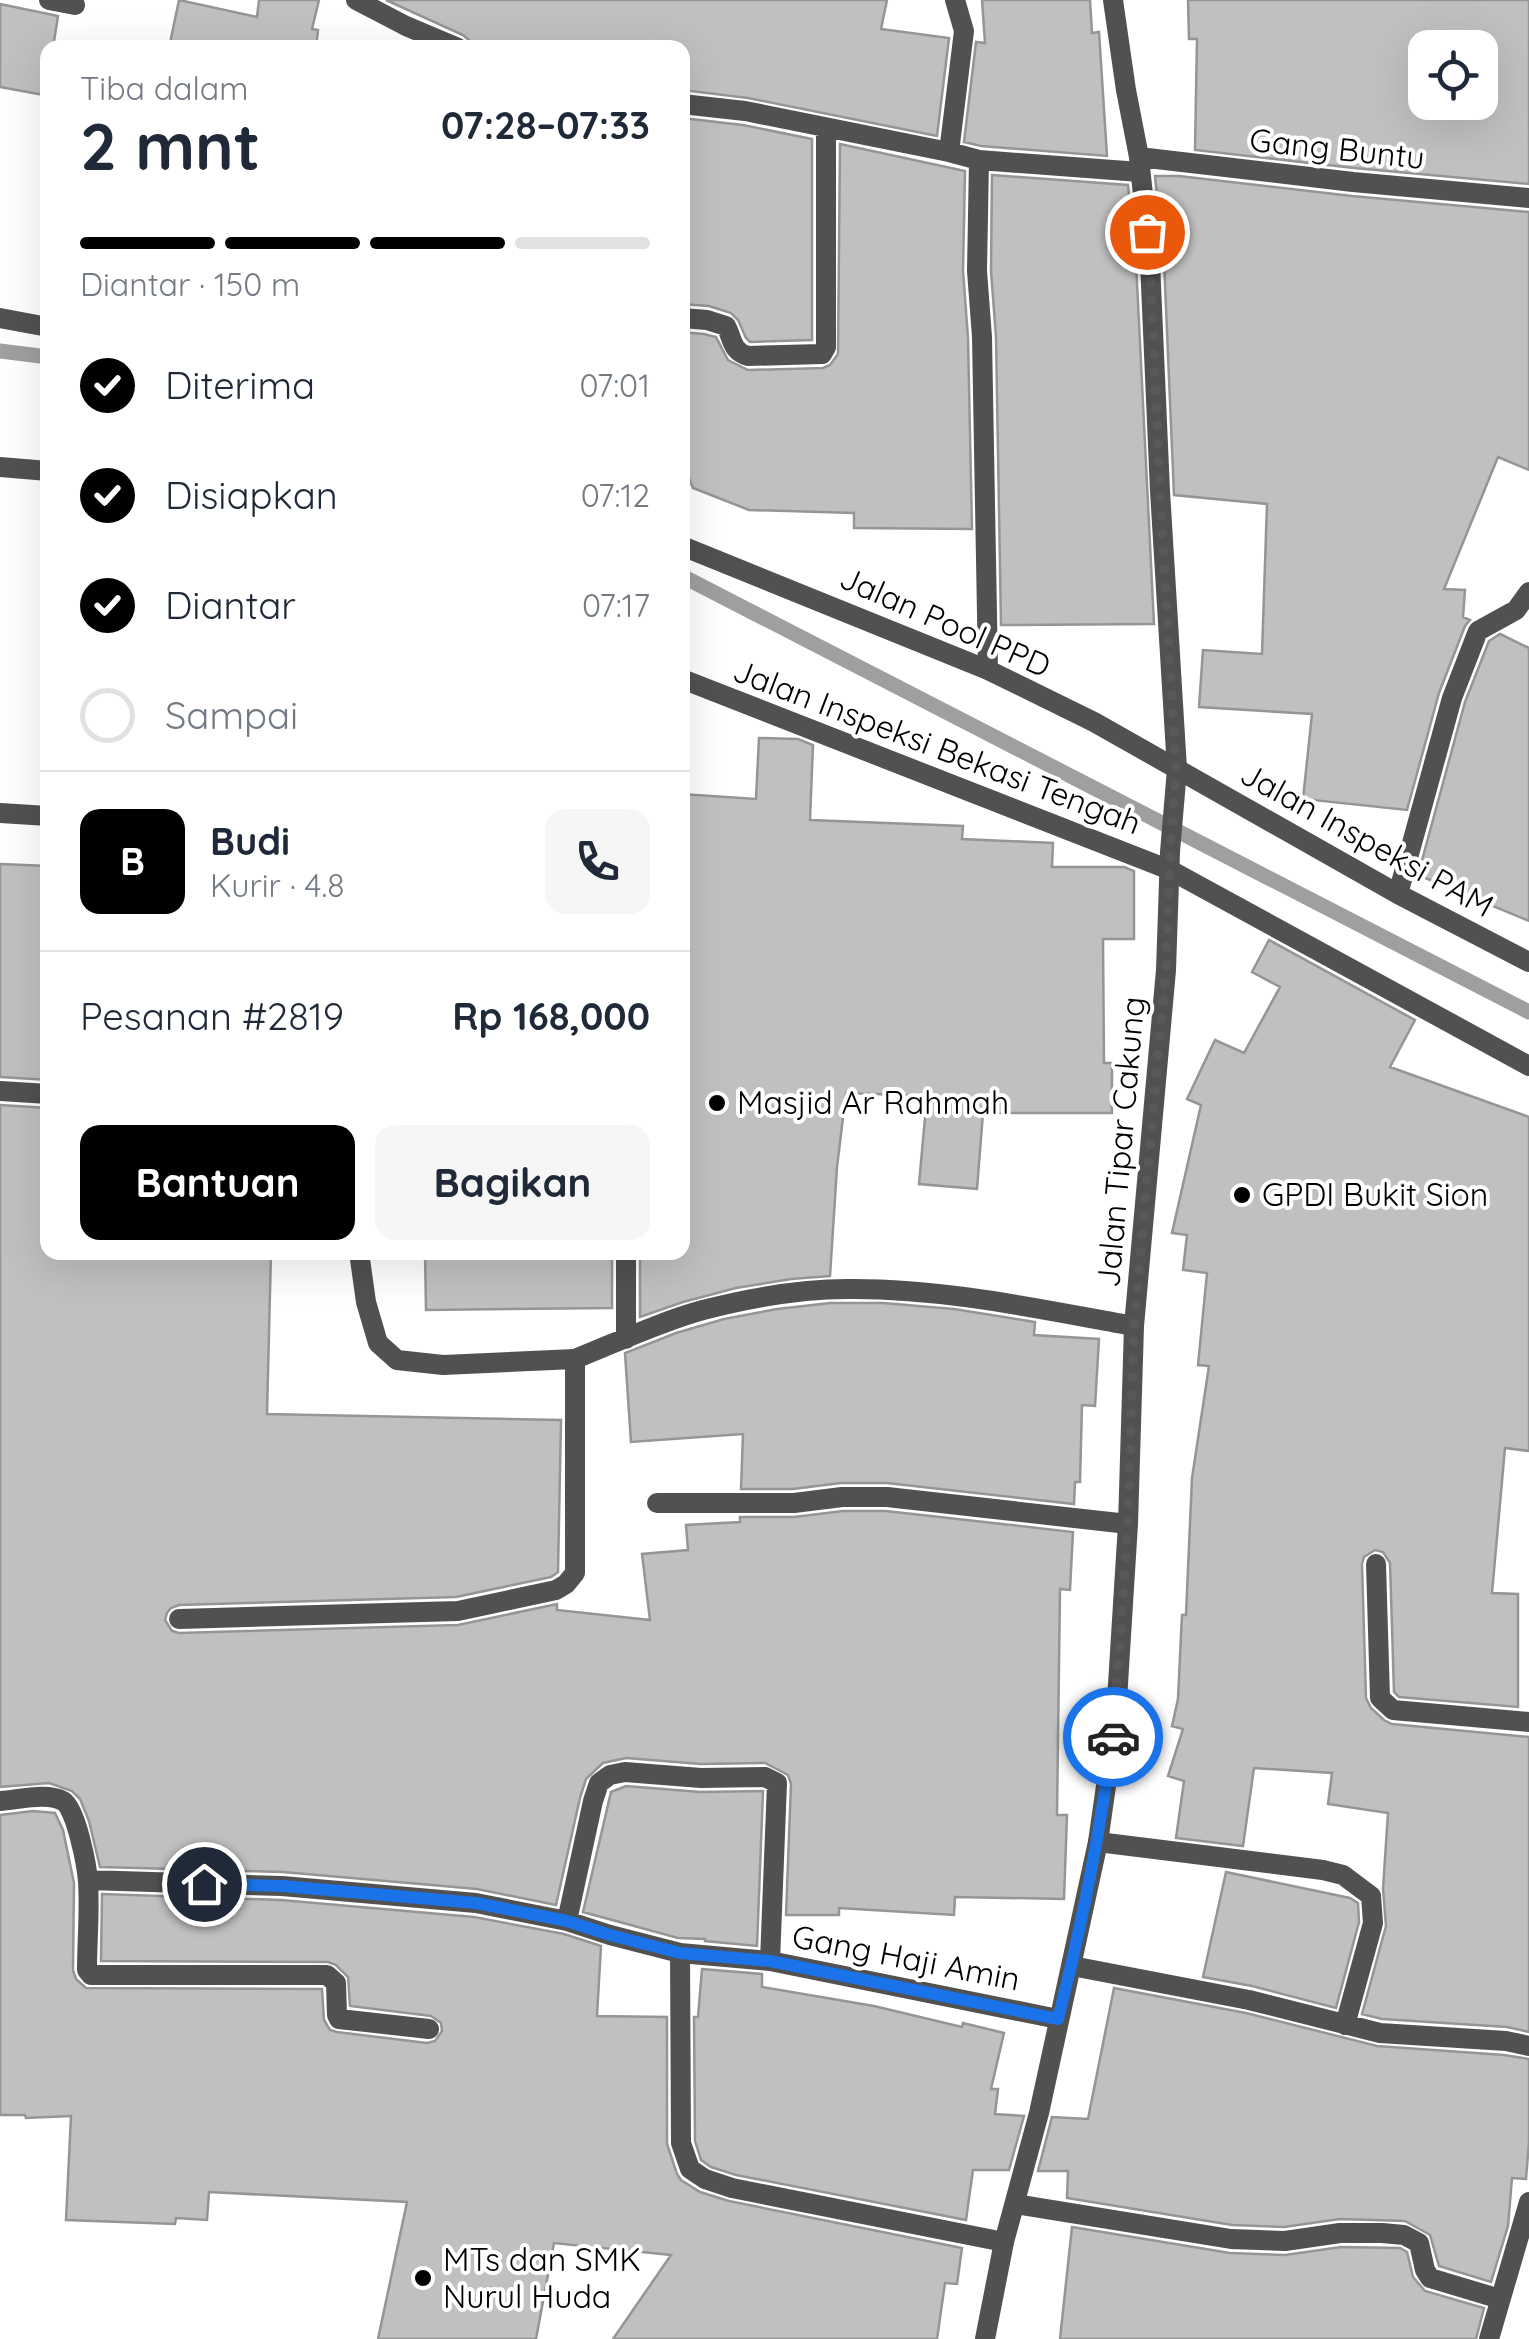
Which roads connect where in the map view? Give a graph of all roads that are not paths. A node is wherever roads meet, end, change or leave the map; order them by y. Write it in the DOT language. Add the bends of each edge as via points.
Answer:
graph roads {
  1 [pos="49,0"];
  2 [pos="356,0"];
  3 [pos="955,0"];
  4 [pos="1113,0"];
  5 [pos="74,5"];
  6 [pos="439,40"];
  7 [pos="690,105"];
  8 [pos="826,128"];
  9 [pos="949,152"];
  10 [pos="979,160"];
  11 [pos="1140,165"];
  12 [pos="1529,198"];
  13 [pos="0,318"];
  14 [pos="690,319"];
  15 [pos="40,326"];
  16 [pos="0,467"];
  17 [pos="40,470"];
  18 [pos="690,549"];
  19 [pos="1529,592"];
  20 [pos="988,670"];
  21 [pos="690,682"];
  22 [pos="1176,777"];
  23 [pos="0,813"];
  24 [pos="40,816"];
  25 [pos="1170,861"];
  26 [pos="1398,894"];
  27 [pos="1529,962"];
  28 [pos="1529,1066"];
  29 [pos="0,1091"];
  30 [pos="40,1094"];
  31 [pos="360,1260"];
  32 [pos="626,1260"];
  33 [pos="1134,1326"];
  34 [pos="626,1339"];
  35 [pos="575,1359"];
  36 [pos="657,1504"];
  37 [pos="1128,1524"];
  38 [pos="1376,1564"];
  39 [pos="179,1619"];
  40 [pos="1529,1722"];
  41 [pos="0,1801"];
  42 [pos="1098,1842"];
  43 [pos="88,1880"];
  44 [pos="567,1921"];
  45 [pos="680,1953"];
  46 [pos="770,1961"];
  47 [pos="1072,1966"];
  48 [pos="1058,2019"];
  49 [pos="1345,2024"];
  50 [pos="429,2029"];
  51 [pos="1529,2046"];
  52 [pos="1529,2202"];
  53 [pos="1016,2204"];
  54 [pos="1004,2242"];
  55 [pos="1520,2263"];
  56 [pos="1500,2298"];
  57 [pos="985,2339"];
  58 [pos="1489,2339"];
  1 -- 5 [label="street"];
  2 -- 6 [label="street"];
  3 -- 9 [label="street" via="964,30"];
  4 -- 11 [label="street, Jalan Tipar Cakung"];
  7 -- 8 [label="street, Gang Buntu"];
  8 -- 9 [label="street, Gang Buntu"];
  8 -- 14 [label="street" via="825,351 738,354 720,322"];
  9 -- 10 [label="street, Gang Buntu"];
  10 -- 11 [label="street, Gang Buntu"];
  10 -- 20 [label="street"];
  11 -- 12 [label="street, Gang Buntu"];
  11 -- 22 [label="street, Jalan Tipar Cakung"];
  13 -- 15 [label="street"];
  16 -- 17 [label="street"];
  18 -- 20 [label="street, Jalan Pool PPD"];
  19 -- 26 [label="street" via="1516,610 1478,631 1452,698"];
  20 -- 22 [label="street, Jalan Pool PPD" via="1094,722"];
  21 -- 25 [label="street, Jalan Inspeksi Bekasi Tengah"];
  22 -- 25 [label="street, Jalan Tipar Cakung"];
  22 -- 26 [label="street, Jalan Inspeksi PAM"];
  23 -- 24 [label="street"];
  25 -- 28 [label="street, Jalan Inspeksi Bekasi Tengah"];
  25 -- 33 [label="street, Jalan Tipar Cakung"];
  26 -- 27 [label="street, Jalan Inspeksi PAM"];
  29 -- 30 [label="street"];
  31 -- 35 [label="street" via="378,1343 397,1360 443,1365"];
  32 -- 34 [label="street"];
  33 -- 34 [label="street" via="912,1290 842,1288 698,1311"];
  33 -- 37 [label="street, Jalan Tipar Cakung"];
  34 -- 35 [label="street"];
  35 -- 39 [label="street" via="576,1562 566,1584 458,1610"];
  36 -- 37 [label="street" via="887,1497"];
  37 -- 42 [label="street, Jalan Tipar Cakung" via="1116,1716"];
  38 -- 40 [label="street" via="1378,1677 1385,1705"];
  41 -- 43 [label="street" via="67,1803"];
  42 -- 47 [label="street, Jalan Tipar Cakung"];
  42 -- 49 [label="street" via="1343,1875 1371,1896 1373,1923"];
  43 -- 44 [label="street, Gang Haji Amin" via="385,1894"];
  43 -- 50 [label="street" via="92,1975 327,1975 336,1983 340,2019"];
  44 -- 45 [label="street, Gang Haji Amin"];
  44 -- 46 [label="street" via="600,1782 625,1772 765,1777 776,1782"];
  45 -- 46 [label="street, Gang Haji Amin"];
  45 -- 54 [label="street" via="681,2144 690,2169 732,2188"];
  46 -- 48 [label="street, Gang Haji Amin"];
  47 -- 48 [label="street, Jalan Tipar Cakung"];
  47 -- 49 [label="street"];
  48 -- 53 [label="street, Jalan Tipar Cakung"];
  49 -- 51 [label="street"];
  52 -- 55 [label="street"];
  53 -- 54 [label="street, Jalan Tipar Cakung"];
  53 -- 56 [label="street" via="1230,2239 1404,2235 1419,2243 1430,2278"];
  54 -- 57 [label="street, Jalan Tipar Cakung"];
  55 -- 56 [label="street"];
  56 -- 58 [label="street"];
}
